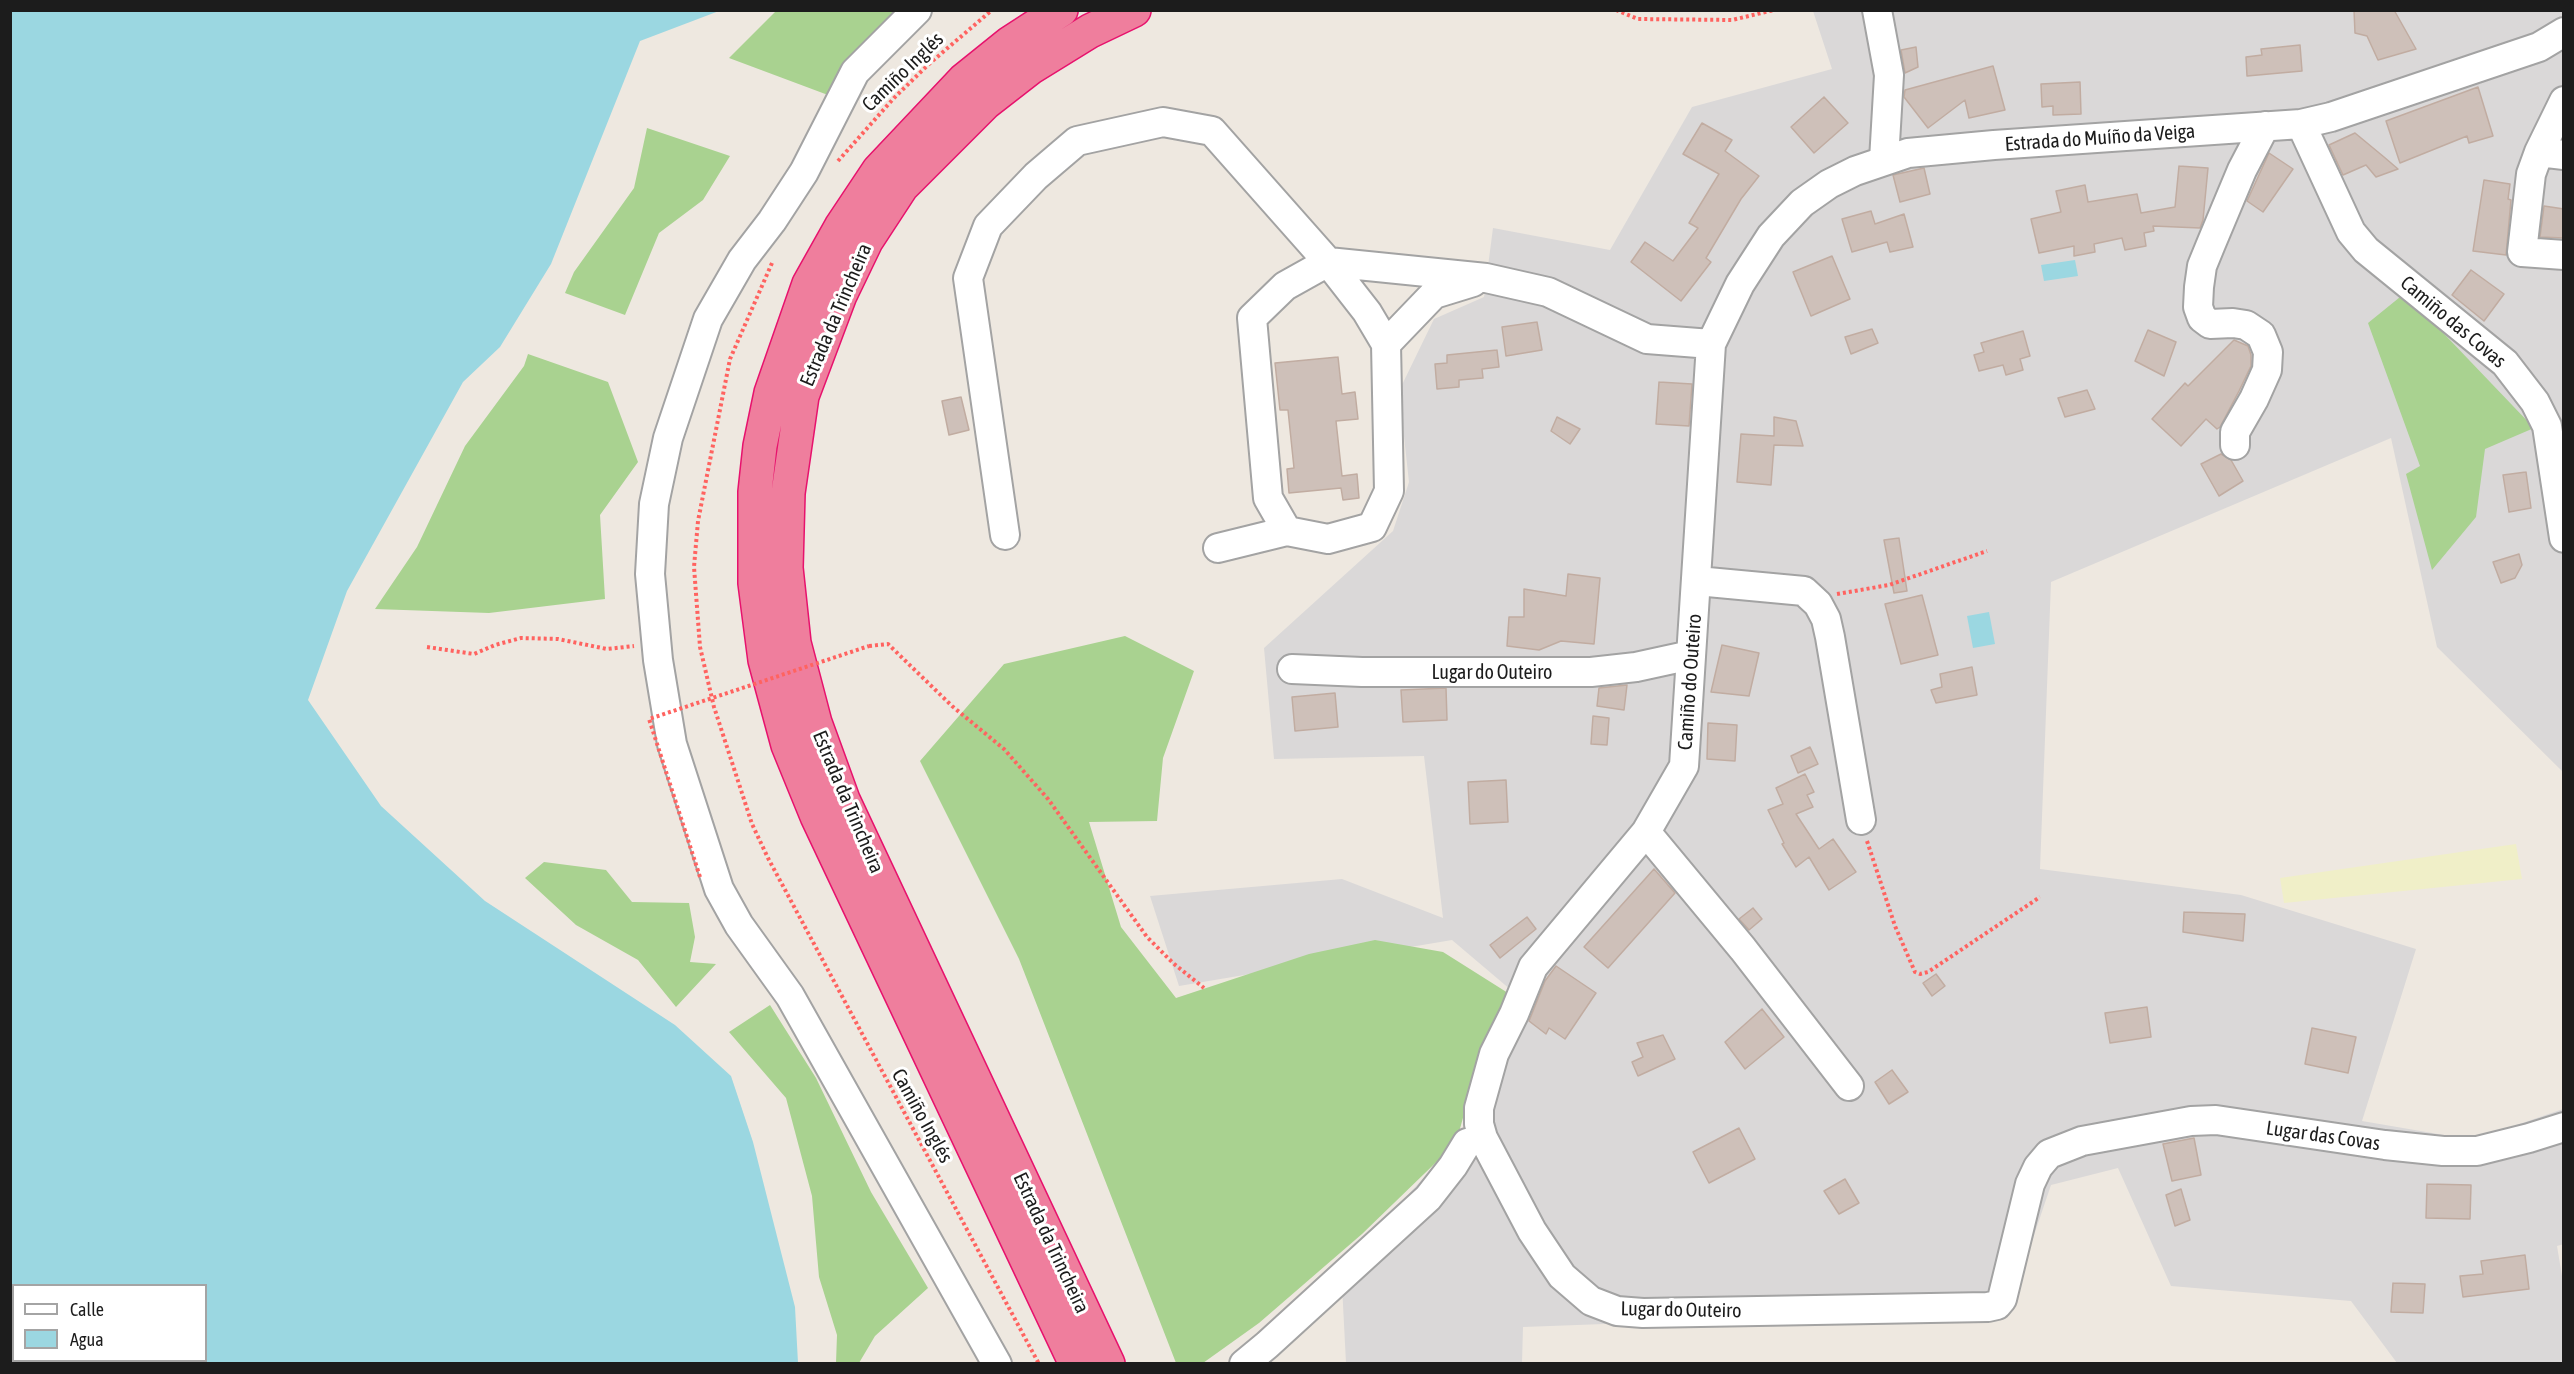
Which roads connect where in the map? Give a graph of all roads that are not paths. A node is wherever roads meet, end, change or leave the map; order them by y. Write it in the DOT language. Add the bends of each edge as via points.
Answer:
graph roads {
  1 [pos="917,10"];
  2 [pos="1062,10"];
  3 [pos="1134,10"];
  4 [pos="1877,10"];
  5 [pos="2564,32"];
  6 [pos="2564,101"];
  7 [pos="2301,124"];
  8 [pos="2265,126"];
  9 [pos="2551,153"];
  10 [pos="1884,160"];
  11 [pos="2564,255"];
  12 [pos="1328,262"];
  13 [pos="1486,278"];
  14 [pos="1386,344"];
  15 [pos="1711,344"];
  16 [pos="2235,445"];
  17 [pos="1287,531"];
  18 [pos="1005,535"];
  19 [pos="2564,538"];
  20 [pos="1218,549"];
  21 [pos="1697,581"];
  22 [pos="1691,655"];
  23 [pos="1292,669"];
  24 [pos="1861,820"];
  25 [pos="1646,832"];
  26 [pos="1849,1086"];
  27 [pos="2564,1127"];
  28 [pos="1483,1138"];
  29 [pos="2082,1141"];
  30 [pos="996,1364"];
  31 [pos="1076,1364"];
  32 [pos="1108,1364"];
  33 [pos="1244,1364"];
  1 -- 30 [label="street" via="855,72 804,172 742,260 708,319 668,438 654,504 650,574 656,644 672,744 719,889 739,925 790,996"];
  2 -- 31 [label="highway, Estrada da Trincheira" via="1010,43 964,80 879,170 809,284 771,393 760,446 755,492 755,583 765,660 788,745 817,816"];
  3 -- 32 [label="highway, Estrada da Trincheira" via="1090,31 1030,68 985,103 902,186 872,232 840,295 802,396 788,493 787,557 794,643 815,723 843,800"];
  4 -- 10 [label="street" via="1889,75"];
  5 -- 7 [label="street, Estrada do Muíño da Veiga" via="2539,47"];
  6 -- 9 [label="street"];
  7 -- 8 [label="street, Estrada do Muíño da Veiga"];
  7 -- 19 [label="street, Camiño das Covas" via="2351,232 2366,250 2505,363 2535,402 2547,426"];
  8 -- 10 [label="street, Estrada do Muíño da Veiga" via="1994,145 1908,153"];
  8 -- 16 [label="street" via="2211,244 2199,287 2202,318 2210,324 2246,325 2261,335 2268,352 2267,370 2235,432"];
  9 -- 11 [label="street" via="2531,174 2522,252"];
  10 -- 15 [label="street, Estrada do Muíño da Veiga" via="1829,184 1802,203 1771,236 1740,284"];
  12 -- 13 [label="street"];
  12 -- 14 [label="street"];
  12 -- 17 [label="street" via="1285,286 1252,318 1268,498"];
  12 -- 18 [label="street" via="1212,132 1162,122 1077,141 1036,176 988,226 968,278"];
  13 -- 14 [label="street" via="1434,294"];
  13 -- 15 [label="street" via="1548,292 1647,339"];
  14 -- 17 [label="street" via="1389,491 1372,527 1328,539"];
  15 -- 21 [label="street, Camiño do Outeiro"];
  17 -- 20 [label="street"];
  21 -- 22 [label="street, Camiño do Outeiro"];
  21 -- 24 [label="street" via="1804,591 1818,604 1826,619"];
  22 -- 23 [label="street, Lugar do Outeiro" via="1592,672"];
  22 -- 25 [label="street, Camiño do Outeiro" via="1684,766"];
  25 -- 26 [label="street"];
  25 -- 28 [label="street, Camiño do Outeiro" via="1533,967 1494,1053 1479,1108"];
  27 -- 29 [label="street, Lugar das Covas" via="2476,1150 2443,1151 2216,1120"];
  28 -- 29 [label="street, Lugar do Outeiro" via="1532,1231 1562,1276 1591,1301 1617,1311 1642,1312 1997,1305 2002,1299 2030,1184 2038,1167 2049,1155"];
  28 -- 33 [label="street" via="1467,1143 1428,1198"];
}
